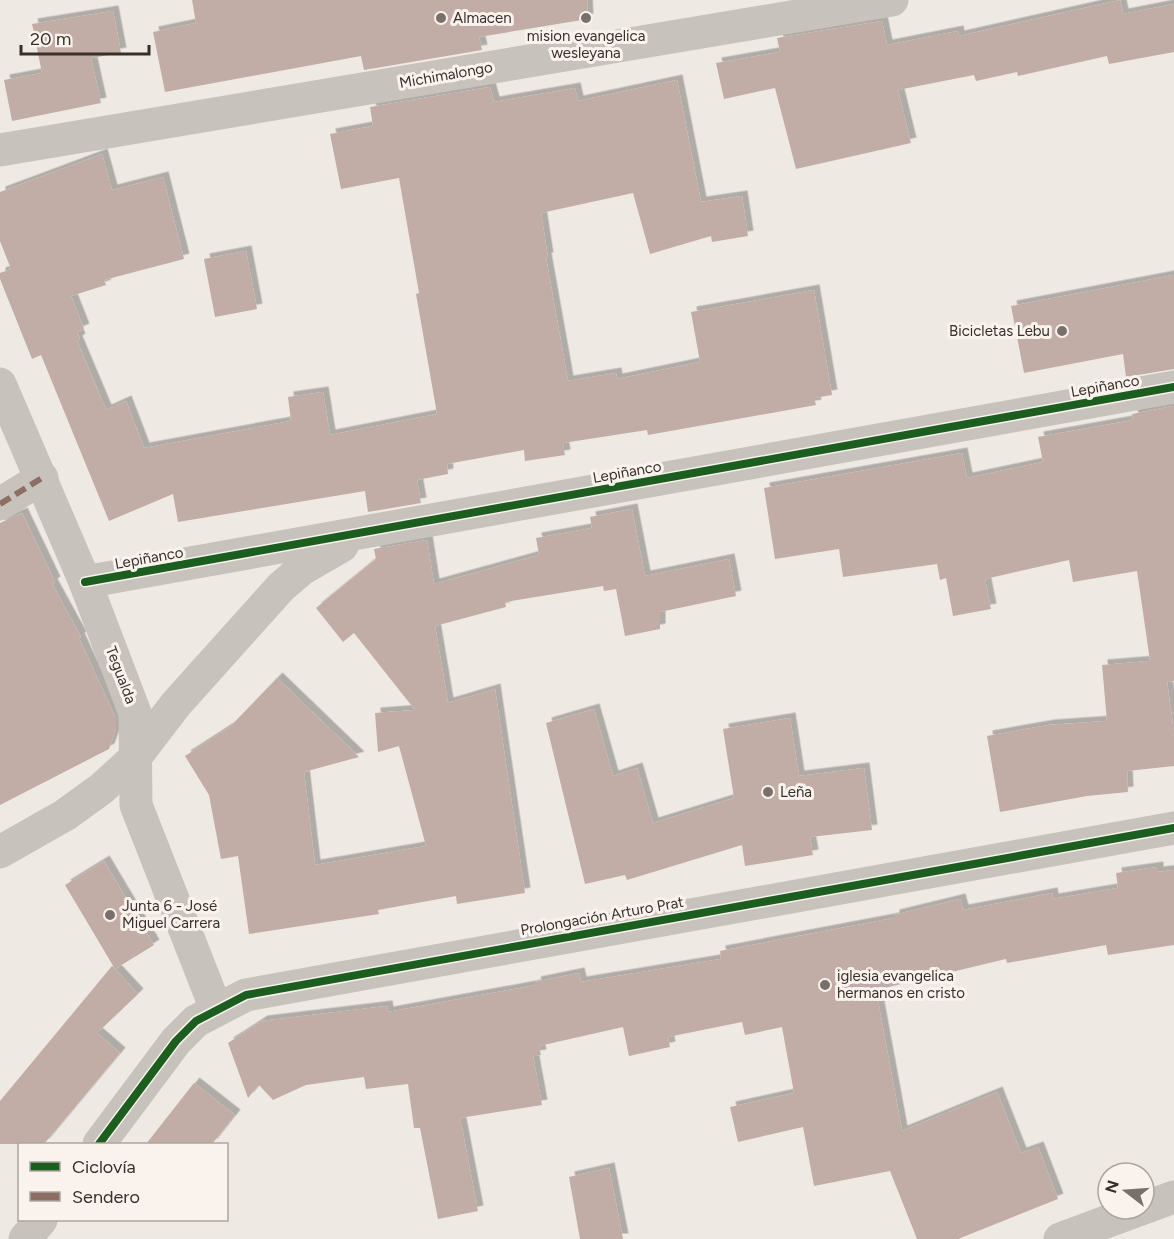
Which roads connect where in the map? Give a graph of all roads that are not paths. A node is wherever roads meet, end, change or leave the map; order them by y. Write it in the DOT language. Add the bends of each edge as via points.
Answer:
graph roads {
  1 [pos="892,0"];
  2 [pos="0,150"];
  3 [pos="0,384"];
  4 [pos="1174,387"];
  5 [pos="42,478"];
  6 [pos="0,504"];
  7 [pos="371,532"];
  8 [pos="85,582"];
  9 [pos="134,759"];
  10 [pos="1174,828"];
  11 [pos="0,852"];
  12 [pos="216,1009"];
  13 [pos="100,1143"];
  14 [pos="1174,1197"];
  15 [pos="1156,1203"];
  16 [pos="40,1221"];
  17 [pos="1108,1221"];
  18 [pos="25,1239"];
  19 [pos="1060,1239"];
  1 -- 2 [label="street, Michimalongo"];
  3 -- 5 [label="street, Tegualda"];
  4 -- 7 [label="street, Lepiñanco"];
  5 -- 6 [label="street"];
  5 -- 8 [label="street, Tegualda"];
  7 -- 8 [label="street, Lepiñanco"];
  7 -- 9 [label="street, Lepiñanco" via="302,569 280,587 176,704"];
  8 -- 9 [label="street, Tegualda" via="135,712"];
  9 -- 11 [label="street, Lepiñanco" via="66,815"];
  9 -- 12 [label="street, Tegualda" via="136,805"];
  10 -- 12 [label="street, Prolongación Arturo Prat" via="272,989 246,995"];
  12 -- 13 [label="street, Prolongación Arturo Prat" via="196,1021 176,1041"];
  14 -- 15 [label="street"];
  16 -- 18 [label="street"];
  17 -- 19 [label="street"];
}
